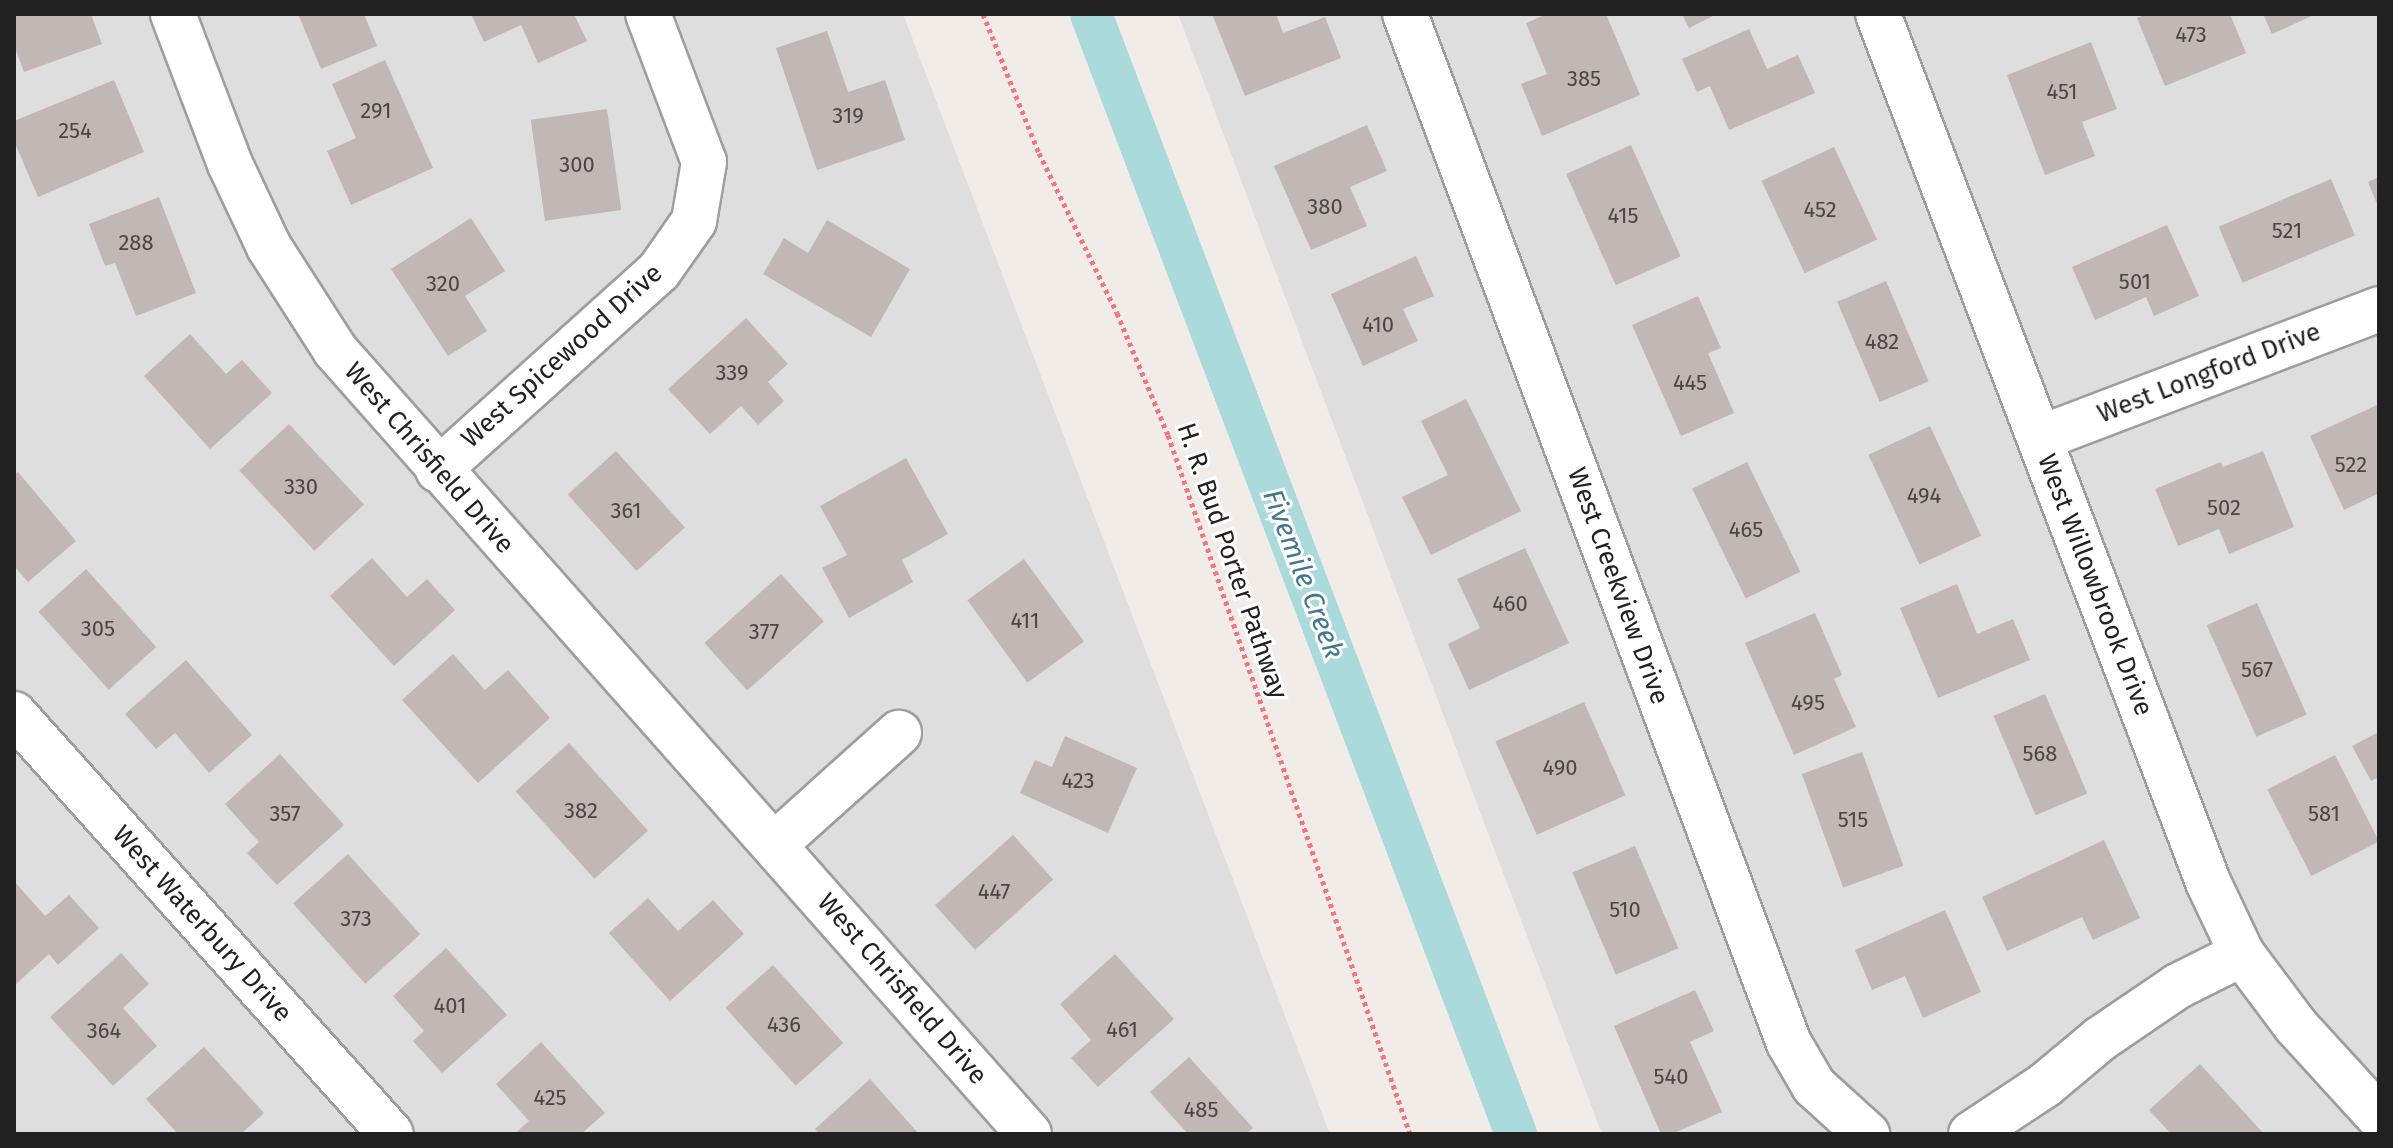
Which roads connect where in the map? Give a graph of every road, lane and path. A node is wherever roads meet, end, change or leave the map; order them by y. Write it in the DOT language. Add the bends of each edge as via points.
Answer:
graph roads {
  1 [pos="173,14"];
  2 [pos="648,14"];
  3 [pos="983,14"];
  4 [pos="1405,14"];
  5 [pos="1881,15"];
  6 [pos="2379,309"];
  7 [pos="2040,438"];
  8 [pos="438,470"];
  9 [pos="14,714"];
  10 [pos="899,733"];
  11 [pos="774,845"];
  12 [pos="2242,954"];
  13 [pos="2379,1117"];
  14 [pos="391,1134"];
  15 [pos="1029,1134"];
  16 [pos="1410,1134"];
  17 [pos="1867,1134"];
  18 [pos="1971,1134"];
  1 -- 8 [label="street, West Chrisfield Drive" via="230,164 292,287 335,350"];
  2 -- 8 [label="street, West Spicewood Drive" via="704,162 694,221 659,271"];
  3 -- 16 [label="path, H. R. Bud Porter Pathway" via="1039,153 1117,313 1168,435"];
  4 -- 17 [label="street, West Creekview Drive" via="1789,1043 1814,1086"];
  5 -- 7 [label="street, West Willowbrook Drive"];
  6 -- 7 [label="street, West Longford Drive"];
  7 -- 12 [label="street, West Willowbrook Drive" via="2208,882"];
  8 -- 11 [label="street, West Chrisfield Drive"];
  9 -- 14 [label="street, West Waterbury Drive"];
  10 -- 11 [label="street"];
  11 -- 15 [label="street, West Chrisfield Drive"];
  12 -- 13 [label="street, West Willowbrook Drive" via="2296,1026"];
  12 -- 18 [label="street" via="2178,986"];
}
